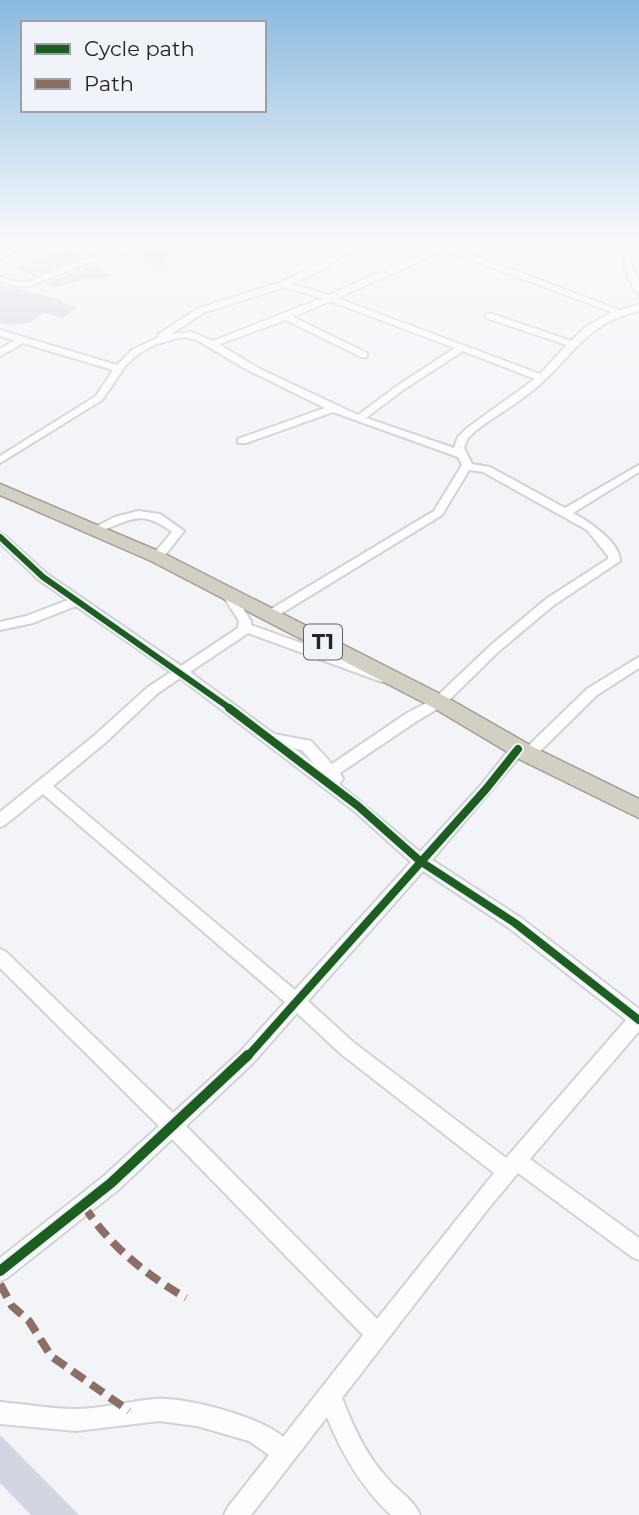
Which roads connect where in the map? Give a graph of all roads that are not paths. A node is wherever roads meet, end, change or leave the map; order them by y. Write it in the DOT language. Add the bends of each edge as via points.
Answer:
graph roads {
  1 [pos="193,316"];
  2 [pos="289,316"];
  3 [pos="375,316"];
  4 [pos="489,316"];
  5 [pos="608,316"];
  6 [pos="286,317"];
  7 [pos="0,333"];
  8 [pos="22,340"];
  9 [pos="152,344"];
  10 [pos="212,344"];
  11 [pos="572,344"];
  12 [pos="460,349"];
  13 [pos="0,353"];
  14 [pos="364,355"];
  15 [pos="119,369"];
  16 [pos="542,378"];
  17 [pos="334,408"];
  18 [pos="359,419"];
  19 [pos="242,441"];
  20 [pos="461,455"];
  21 [pos="0,460"];
  22 [pos="466,467"];
  23 [pos="639,468"];
  24 [pos="0,489"];
  25 [pos="565,513"];
  26 [pos="97,529"];
  27 [pos="0,537"];
  28 [pos="157,557"];
  29 [pos="229,596"];
  30 [pos="75,602"];
  31 [pos="270,615"];
  32 [pos="0,626"];
  33 [pos="246,628"];
  34 [pos="639,662"];
  35 [pos="182,673"];
  36 [pos="398,681"];
  37 [pos="439,702"];
  38 [pos="270,739"];
  39 [pos="523,752"];
  40 [pos="331,772"];
  41 [pos="44,787"];
  42 [pos="358,806"];
  43 [pos="639,809"];
  44 [pos="0,821"];
  45 [pos="420,860"];
  46 [pos="0,957"];
  47 [pos="298,1003"];
  48 [pos="639,1019"];
  49 [pos="173,1126"];
  50 [pos="511,1166"];
  51 [pos="639,1250"];
  52 [pos="0,1271"];
  53 [pos="378,1335"];
  54 [pos="330,1396"];
  55 [pos="0,1413"];
  56 [pos="283,1453"];
  57 [pos="236,1515"];
  58 [pos="408,1515"];
  1 -- 9 [label="street"];
  2 -- 6 [label="street"];
  3 -- 12 [label="street"];
  4 -- 11 [label="street"];
  5 -- 11 [label="street"];
  6 -- 10 [label="street"];
  6 -- 14 [label="street"];
  7 -- 8 [label="street"];
  8 -- 13 [label="street"];
  8 -- 15 [label="street"];
  9 -- 10 [label="street" via="189,334"];
  9 -- 15 [label="street" via="133,354"];
  10 -- 17 [label="street"];
  11 -- 16 [label="street"];
  12 -- 16 [label="street"];
  12 -- 18 [label="street"];
  15 -- 21 [label="street" via="99,398"];
  16 -- 20 [label="street" via="468,432 460,443"];
  17 -- 18 [label="street"];
  17 -- 19 [label="street"];
  18 -- 20 [label="street" via="425,438"];
  20 -- 22 [label="street"];
  22 -- 25 [label="street" via="486,469"];
  22 -- 31 [label="street" via="438,513"];
  23 -- 25 [label="street"];
  24 -- 26 [label="highway, T1"];
  25 -- 37 [label="street" via="591,528 614,561 550,602"];
  26 -- 28 [label="highway, T1"];
  26 -- 28 [label="street" via="146,513 178,531"];
  27 -- 30 [label="street"];
  28 -- 29 [label="highway, T1"];
  29 -- 31 [label="highway, T1"];
  29 -- 33 [label="street"];
  30 -- 32 [label="street"];
  30 -- 35 [label="street"];
  31 -- 36 [label="highway, T1"];
  33 -- 35 [label="street"];
  33 -- 36 [label="street"];
  34 -- 39 [label="street" via="592,692"];
  35 -- 38 [label="street"];
  35 -- 41 [label="street" via="153,690"];
  36 -- 37 [label="highway, T1"];
  37 -- 39 [label="highway, T1"];
  37 -- 40 [label="street"];
  38 -- 40 [label="street" via="306,745"];
  38 -- 42 [label="street"];
  39 -- 43 [label="highway, T1"];
  39 -- 45 [label="street"];
  40 -- 42 [label="street"];
  41 -- 44 [label="street"];
  41 -- 47 [label="street"];
  42 -- 45 [label="street"];
  45 -- 47 [label="street"];
  45 -- 48 [label="street" via="515,923"];
  46 -- 49 [label="street"];
  47 -- 49 [label="street"];
  47 -- 50 [label="street" via="347,1048"];
  48 -- 50 [label="street"];
  49 -- 52 [label="street" via="85,1206"];
  49 -- 53 [label="street"];
  50 -- 51 [label="street"];
  50 -- 53 [label="street"];
  53 -- 54 [label="street"];
  54 -- 56 [label="street"];
  54 -- 58 [label="street" via="364,1470"];
  55 -- 56 [label="street" via="76,1420 159,1409 253,1431"];
  56 -- 57 [label="street"];
}
